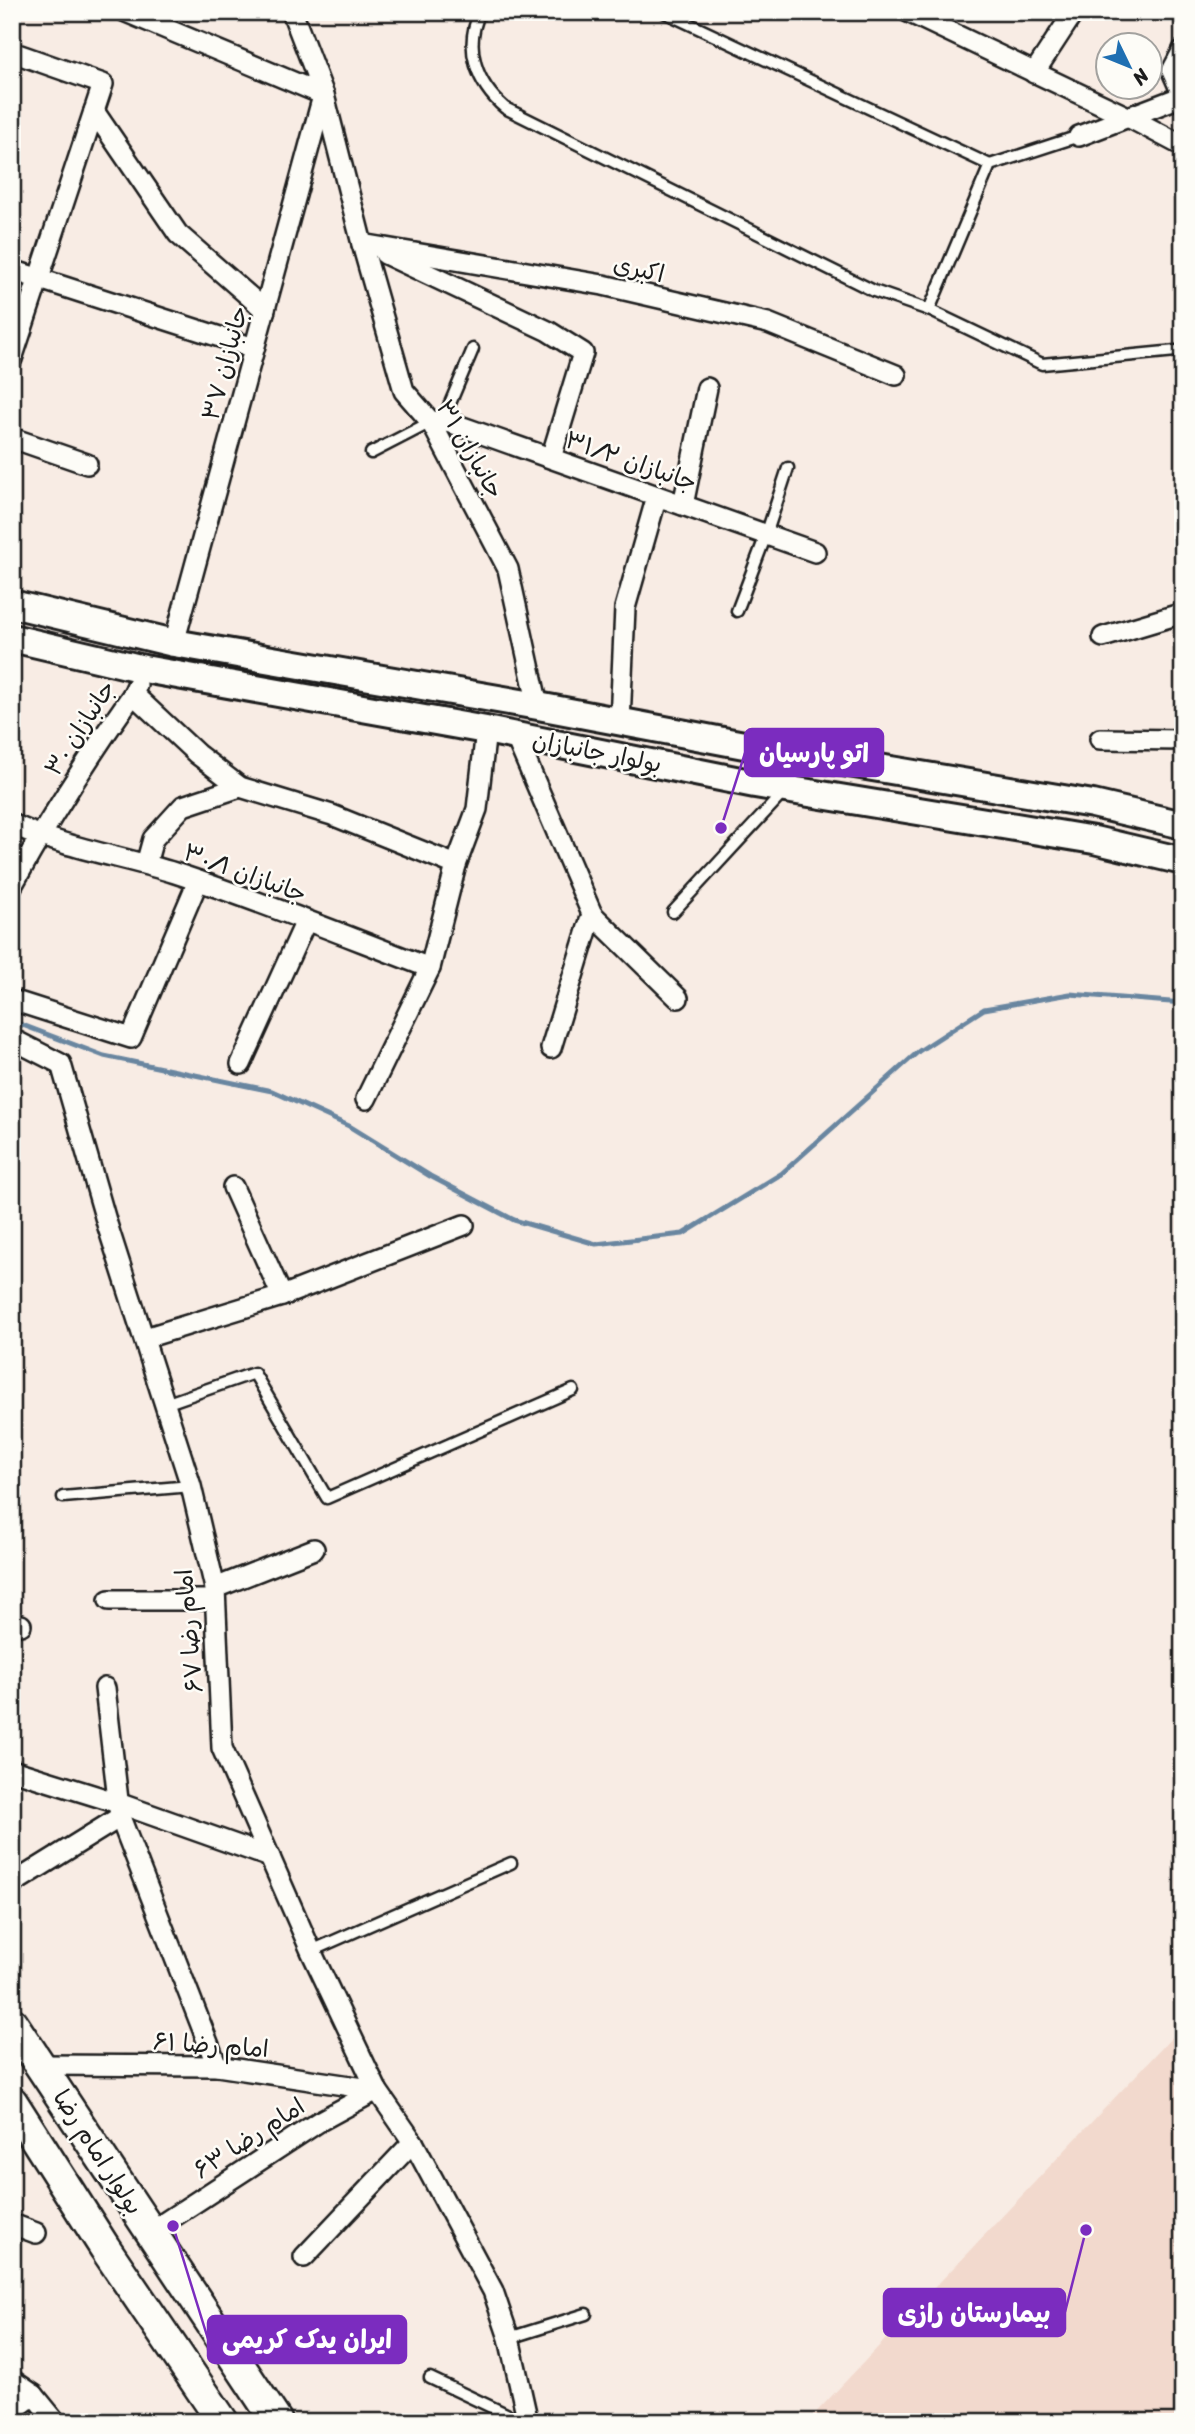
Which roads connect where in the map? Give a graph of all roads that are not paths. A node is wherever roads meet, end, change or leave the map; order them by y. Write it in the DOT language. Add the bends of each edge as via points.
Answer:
graph roads {
  1 [pos="126,12"];
  2 [pos="292,12"];
  3 [pos="480,12"];
  4 [pos="664,12"];
  5 [pos="1074,12"];
  6 [pos="917,14"];
  7 [pos="1183,50"];
  8 [pos="12,52"];
  9 [pos="1034,73"];
  10 [pos="324,95"];
  11 [pos="1183,96"];
  12 [pos="94,111"];
  13 [pos="1128,117"];
  14 [pos="1079,136"];
  15 [pos="1183,146"];
  16 [pos="990,165"];
  17 [pos="362,244"];
  18 [pos="12,270"];
  19 [pos="39,279"];
  20 [pos="265,310"];
  21 [pos="929,310"];
  22 [pos="14,346"];
  23 [pos="254,348"];
  24 [pos="473,349"];
  25 [pos="1176,351"];
  26 [pos="896,374"];
  27 [pos="707,388"];
  28 [pos="437,421"];
  29 [pos="13,442"];
  30 [pos="371,453"];
  31 [pos="551,458"];
  32 [pos="87,464"];
  33 [pos="788,468"];
  34 [pos="657,496"];
  35 [pos="683,505"];
  36 [pos="766,535"];
  37 [pos="815,552"];
  38 [pos="12,604"];
  39 [pos="737,611"];
  40 [pos="1183,613"];
  41 [pos="1103,637"];
  42 [pos="12,638"];
  43 [pos="174,643"];
  44 [pos="144,669"];
  45 [pos="133,694"];
  46 [pos="538,706"];
  47 [pos="620,722"];
  48 [pos="486,730"];
  49 [pos="515,736"];
  50 [pos="1100,739"];
  51 [pos="1183,740"];
  52 [pos="760,748"];
  53 [pos="755,784"];
  54 [pos="240,787"];
  55 [pos="787,789"];
  56 [pos="12,824"];
  57 [pos="1183,825"];
  58 [pos="39,836"];
  59 [pos="1183,861"];
  60 [pos="146,864"];
  61 [pos="456,865"];
  62 [pos="198,881"];
  63 [pos="12,886"];
  64 [pos="673,912"];
  65 [pos="592,914"];
  66 [pos="306,921"];
  67 [pos="430,968"];
  68 [pos="678,998"];
  69 [pos="12,1000"];
  70 [pos="12,1039"];
  71 [pos="551,1048"];
  72 [pos="241,1064"];
  73 [pos="366,1099"];
  74 [pos="233,1187"];
  75 [pos="464,1225"];
  76 [pos="282,1296"];
  77 [pos="145,1338"];
  78 [pos="573,1390"];
  79 [pos="165,1404"];
  80 [pos="191,1486"];
  81 [pos="63,1497"];
  82 [pos="314,1549"];
  83 [pos="215,1594"];
  84 [pos="109,1600"];
  85 [pos="105,1688"];
  86 [pos="12,1770"];
  87 [pos="119,1810"];
  88 [pos="270,1857"];
  89 [pos="512,1863"];
  90 [pos="12,1884"];
  91 [pos="311,1951"];
  92 [pos="12,2023"];
  93 [pos="40,2065"];
  94 [pos="217,2066"];
  95 [pos="377,2090"];
  96 [pos="12,2102"];
  97 [pos="413,2142"];
  98 [pos="12,2224"];
  99 [pos="150,2232"];
  100 [pos="36,2233"];
  101 [pos="304,2257"];
  102 [pos="586,2314"];
  103 [pos="509,2338"];
  104 [pos="430,2378"];
  105 [pos="12,2380"];
  106 [pos="34,2395"];
  107 [pos="12,2411"];
  108 [pos="56,2422"];
  109 [pos="223,2422"];
  110 [pos="277,2422"];
  111 [pos="526,2422"];
  1 -- 10 [label="street"];
  2 -- 10 [label="street, جانبازان ۳۱"];
  3 -- 21 [label="lane" via="473,32 474,61 485,88 505,108 874,291"];
  4 -- 16 [label="lane"];
  5 -- 9 [label="street"];
  6 -- 9 [label="street"];
  7 -- 11 [label="street" via="1172,71"];
  8 -- 12 [label="street" via="103,84"];
  9 -- 13 [label="street"];
  10 -- 17 [label="street, جانبازان ۳۱"];
  10 -- 20 [label="street, جانبازان ۳۷"];
  11 -- 13 [label="street"];
  12 -- 19 [label="street"];
  12 -- 20 [label="street" via="178,234"];
  13 -- 14 [label="street"];
  13 -- 15 [label="street"];
  14 -- 16 [label="lane"];
  16 -- 21 [label="lane"];
  17 -- 26 [label="street, اکبری" via="603,285 768,323"];
  17 -- 28 [label="street, جانبازان ۳۱" via="404,391"];
  17 -- 31 [label="street" via="548,331 583,353"];
  18 -- 19 [label="street"];
  19 -- 22 [label="street"];
  19 -- 23 [label="street"];
  20 -- 23 [label="street, جانبازان ۳۷"];
  21 -- 25 [label="lane" via="1042,364"];
  23 -- 43 [label="street, جانبازان ۳۷"];
  24 -- 28 [label="lane"];
  27 -- 35 [label="street"];
  28 -- 30 [label="lane"];
  28 -- 31 [label="street, جانبازان ۳۱/۲"];
  28 -- 46 [label="street, جانبازان ۳۱" via="508,569"];
  29 -- 32 [label="street"];
  31 -- 34 [label="street, جانبازان ۳۱/۲"];
  33 -- 36 [label="lane"];
  34 -- 35 [label="street, جانبازان ۳۱/۲"];
  34 -- 47 [label="street" via="625,608"];
  35 -- 36 [label="street, جانبازان ۳۱/۲"];
  36 -- 37 [label="street, جانبازان ۳۱/۲"];
  36 -- 39 [label="lane"];
  38 -- 43 [label="main road, بولوار جانبازان"];
  40 -- 41 [label="street"];
  42 -- 44 [label="main road, بولوار جانبازان"];
  43 -- 46 [label="main road, بولوار جانبازان"];
  44 -- 45 [label="street, جانبازان ۳۰"];
  44 -- 48 [label="main road, بولوار جانبازان"];
  45 -- 54 [label="street"];
  45 -- 58 [label="street, جانبازان ۳۰"];
  46 -- 47 [label="main road, بولوار جانبازان"];
  47 -- 52 [label="main road, بولوار جانبازان"];
  48 -- 49 [label="main road, بولوار جانبازان"];
  48 -- 61 [label="street" via="477,808"];
  49 -- 53 [label="main road, بولوار جانبازان"];
  49 -- 65 [label="street"];
  50 -- 51 [label="street"];
  52 -- 53 [label="main road"];
  52 -- 57 [label="main road, بولوار جانبازان" via="1093,804"];
  53 -- 55 [label="main road, بولوار جانبازان"];
  54 -- 60 [label="street" via="183,806 153,839"];
  54 -- 61 [label="street" via="332,816"];
  55 -- 59 [label="main road, بولوار جانبازان" via="1094,840"];
  55 -- 64 [label="lane"];
  56 -- 58 [label="street, جانبازان ۳۰/۱"];
  58 -- 60 [label="street, جانبازان ۳۰/۱"];
  58 -- 63 [label="street, جانبازان ۳۰"];
  60 -- 62 [label="street, جانبازان ۳۰/۱"];
  61 -- 67 [label="street"];
  62 -- 66 [label="street, جانبازان ۳۰/۱"];
  62 -- 69 [label="street" via="131,1038"];
  65 -- 68 [label="street"];
  65 -- 71 [label="street"];
  66 -- 67 [label="street, جانبازان ۳۰/۱"];
  66 -- 72 [label="street"];
  67 -- 73 [label="street"];
  70 -- 77 [label="street, امام رضا ۶۷" via="61,1064"];
  74 -- 76 [label="street"];
  75 -- 76 [label="street"];
  76 -- 77 [label="street"];
  77 -- 79 [label="street, امام رضا ۶۷"];
  78 -- 79 [label="lane" via="327,1498 254,1373"];
  79 -- 80 [label="street, امام رضا ۶۷"];
  80 -- 81 [label="lane"];
  80 -- 83 [label="street, امام رضا ۶۷"];
  82 -- 83 [label="street"];
  83 -- 84 [label="street"];
  83 -- 88 [label="street, امام رضا ۶۷" via="222,1748"];
  85 -- 87 [label="street"];
  86 -- 87 [label="street"];
  87 -- 88 [label="street"];
  87 -- 90 [label="street"];
  87 -- 94 [label="street"];
  88 -- 91 [label="street, امام رضا ۶۷"];
  89 -- 91 [label="lane"];
  91 -- 95 [label="street, امام رضا ۶۷"];
  92 -- 93 [label="main road, بولوار امام رضا"];
  93 -- 94 [label="street, امام رضا ۶۱"];
  93 -- 99 [label="main road, بولوار امام رضا"];
  94 -- 95 [label="street, امام رضا ۶۱"];
  95 -- 97 [label="street, امام رضا ۶۷"];
  95 -- 99 [label="street, امام رضا ۶۳" via="320,2121"];
  96 -- 109 [label="main road, بولوار امام رضا"];
  97 -- 101 [label="street"];
  97 -- 103 [label="street, امام رضا ۶۷" via="493,2291"];
  98 -- 100 [label="street"];
  99 -- 110 [label="main road, بولوار امام رضا"];
  102 -- 103 [label="lane"];
  103 -- 111 [label="street, امام رضا ۶۷"];
  104 -- 111 [label="lane"];
  105 -- 106 [label="street"];
  106 -- 107 [label="street"];
  106 -- 108 [label="street"];
}
